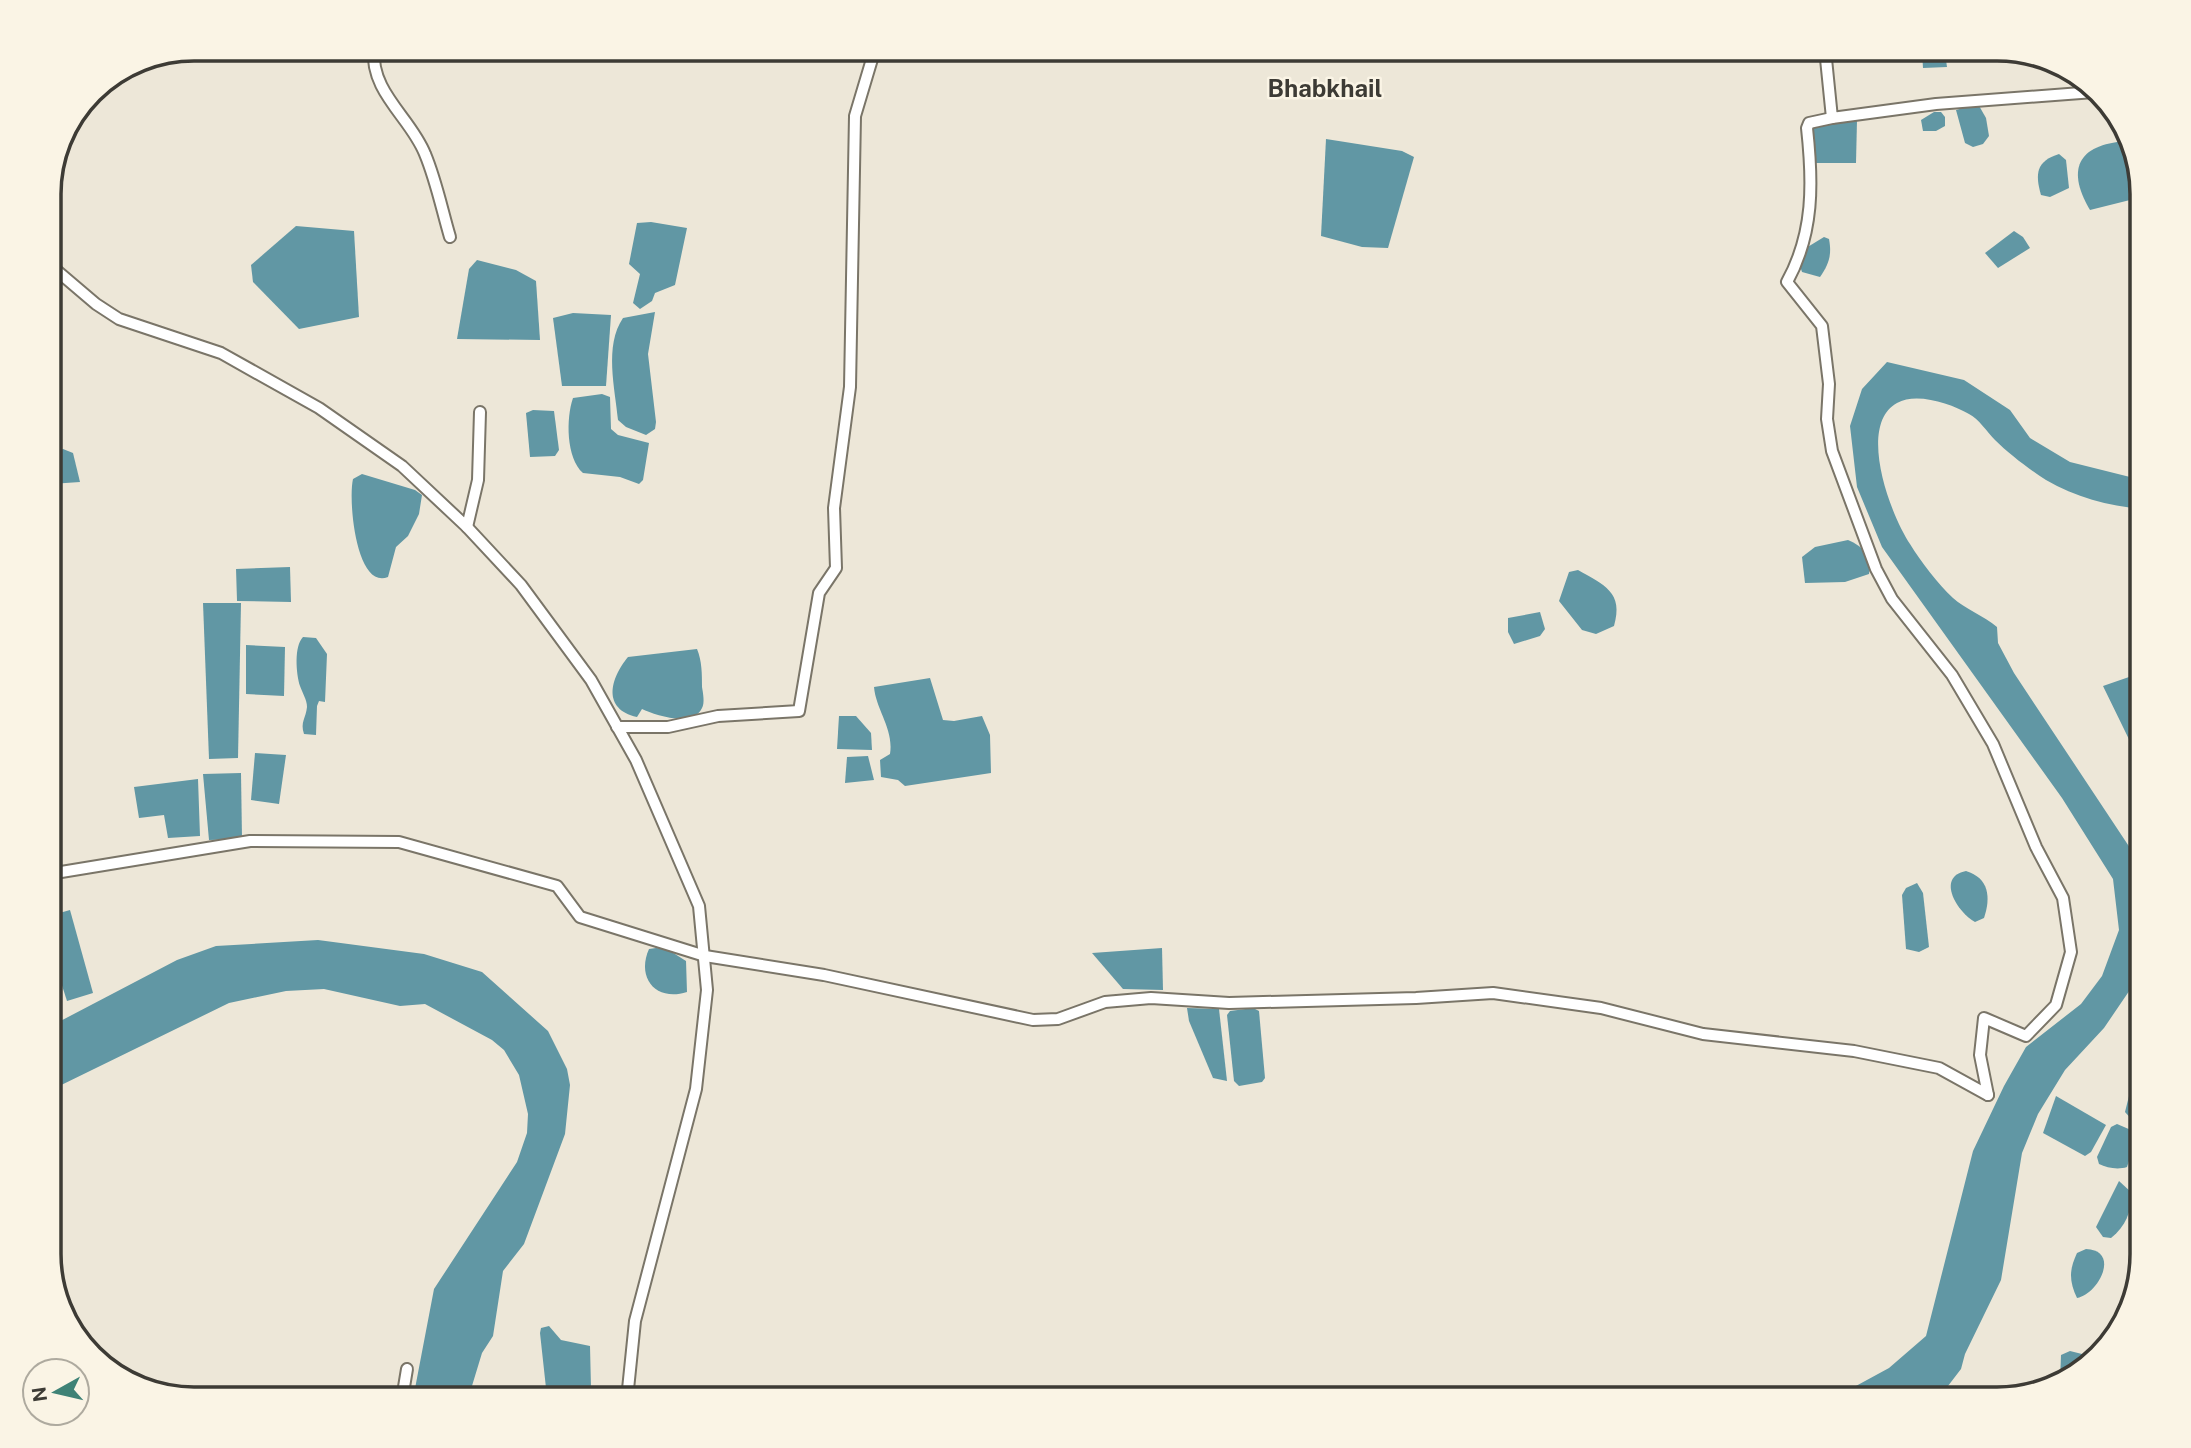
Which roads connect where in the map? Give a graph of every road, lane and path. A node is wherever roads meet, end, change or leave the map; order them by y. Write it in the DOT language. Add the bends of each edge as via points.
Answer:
graph roads {
  1 [pos="372,61"];
  2 [pos="871,61"];
  3 [pos="1826,61"];
  4 [pos="2083,93"];
  5 [pos="1832,118"];
  6 [pos="450,237"];
  7 [pos="62,275"];
  8 [pos="480,412"];
  9 [pos="467,527"];
  10 [pos="617,727"];
  11 [pos="62,872"];
  12 [pos="705,956"];
  13 [pos="407,1369"];
  14 [pos="404,1387"];
  15 [pos="628,1387"];
  1 -- 6 [label="street" via="387,97 425,152"];
  2 -- 10 [label="street" via="855,116 850,387 834,508 836,568 819,593 799,711 718,716 668,727"];
  3 -- 5 [label="street"];
  4 -- 5 [label="street" via="1936,104"];
  5 -- 12 [label="street" via="1809,123 1807,128 1811,212 1800,257 1787,282 1822,326 1832,451 1876,569 1892,599 1952,675 1993,744 2063,898 2071,952 2056,1005 2026,1036 1984,1018 1980,1055 1988,1095 1939,1068 1854,1051 1703,1034 1601,1008 1493,993 1243,1002 1151,998 1105,1002 1058,1019 1033,1020 824,975"];
  7 -- 9 [label="street" via="119,319 221,353 319,408 402,467"];
  8 -- 9 [label="street" via="478,480"];
  9 -- 10 [label="street" via="521,585 591,680"];
  10 -- 12 [label="street" via="636,760 699,906"];
  11 -- 12 [label="street" via="250,841 399,842 557,886 580,918"];
  12 -- 15 [label="street" via="707,990 696,1089 635,1321"];
  13 -- 14 [label="street"];
}
